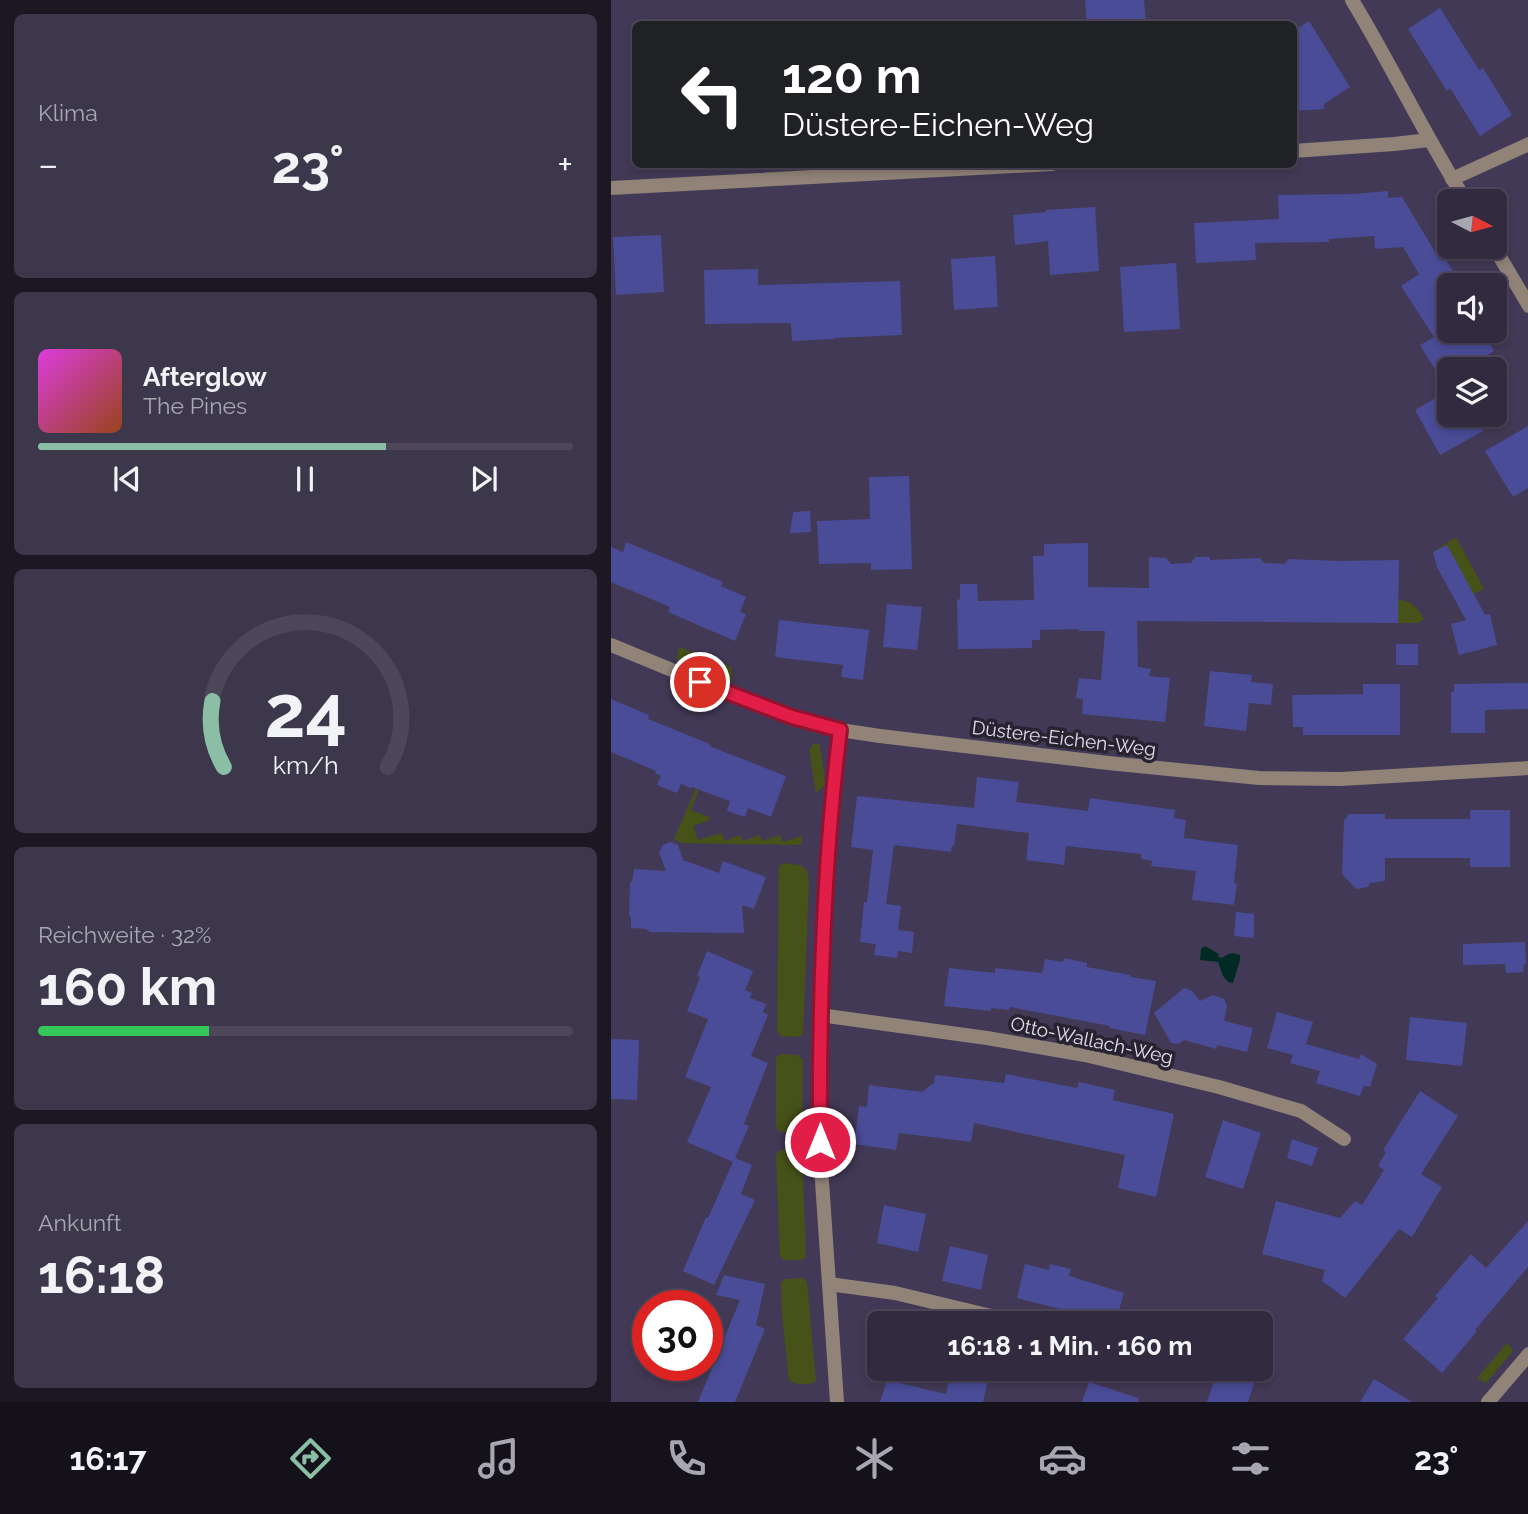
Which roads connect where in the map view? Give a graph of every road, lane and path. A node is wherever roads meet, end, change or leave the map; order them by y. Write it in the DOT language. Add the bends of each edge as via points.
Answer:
graph roads {
  1 [pos="1352,0"];
  2 [pos="1429,140"];
  3 [pos="1528,144"];
  4 [pos="1297,151"];
  5 [pos="978,168"];
  6 [pos="1452,178"];
  7 [pos="611,188"];
  8 [pos="1459,189"];
  9 [pos="1501,259"];
  10 [pos="1528,306"];
  11 [pos="611,645"];
  12 [pos="840,730"];
  13 [pos="1528,768"];
  14 [pos="820,1015"];
  15 [pos="1344,1139"];
  16 [pos="829,1284"];
  17 [pos="970,1311"];
  18 [pos="1528,1354"];
  19 [pos="837,1402"];
  20 [pos="1488,1402"];
  1 -- 2 [label="street"];
  2 -- 4 [label="street"];
  2 -- 6 [label="street"];
  3 -- 6 [label="street"];
  5 -- 7 [label="street"];
  6 -- 8 [label="street"];
  9 -- 10 [label="street"];
  11 -- 12 [label="street, Düstere-Eichen-Weg" via="770,709"];
  12 -- 13 [label="street, Düstere-Eichen-Weg" via="1259,778 1341,779"];
  12 -- 14 [label="street" via="828,847"];
  14 -- 15 [label="street, Otto-Wallach-Weg" via="1085,1055 1301,1111"];
  14 -- 16 [label="street" via="820,1152"];
  16 -- 17 [label="street" via="895,1293"];
  16 -- 19 [label="street"];
  18 -- 20 [label="street"];
}
